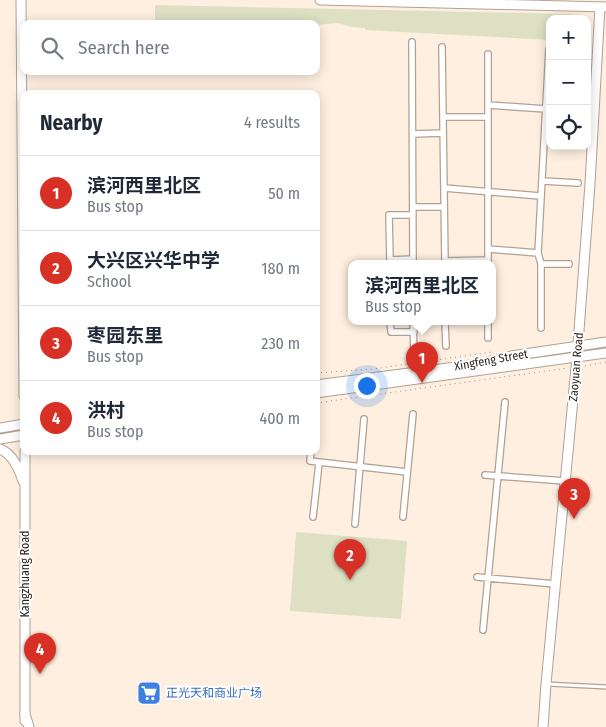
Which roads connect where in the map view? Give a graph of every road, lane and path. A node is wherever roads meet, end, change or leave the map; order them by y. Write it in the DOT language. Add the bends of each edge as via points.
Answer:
graph roads {
  1 [pos="20,0"];
  2 [pos="320,0"];
  3 [pos="603,7"];
  4 [pos="20,20"];
  5 [pos="412,42"];
  6 [pos="442,47"];
  7 [pos="488,54"];
  8 [pos="548,60"];
  9 [pos="21,75"];
  10 [pos="21,90"];
  11 [pos="488,104"];
  12 [pos="546,105"];
  13 [pos="546,108"];
  14 [pos="443,117"];
  15 [pos="488,117"];
  16 [pos="413,134"];
  17 [pos="443,134"];
  18 [pos="542,181"];
  19 [pos="578,183"];
  20 [pos="444,188"];
  21 [pos="488,192"];
  22 [pos="540,196"];
  23 [pos="413,207"];
  24 [pos="444,207"];
  25 [pos="413,216"];
  26 [pos="488,249"];
  27 [pos="538,252"];
  28 [pos="390,260"];
  29 [pos="413,260"];
  30 [pos="444,260"];
  31 [pos="488,260"];
  32 [pos="541,264"];
  33 [pos="569,264"];
  34 [pos="390,325"];
  35 [pos="414,325"];
  36 [pos="445,325"];
  37 [pos="488,325"];
  38 [pos="541,328"];
  39 [pos="414,332"];
  40 [pos="488,338"];
  41 [pos="606,342"];
  42 [pos="446,346"];
  43 [pos="578,346"];
  44 [pos="606,353"];
  45 [pos="414,355"];
  46 [pos="577,357"];
  47 [pos="606,362"];
  48 [pos="414,363"];
  49 [pos="576,367"];
  50 [pos="320,373"];
  51 [pos="320,384"];
  52 [pos="320,392"];
  53 [pos="320,402"];
  54 [pos="505,402"];
  55 [pos="413,414"];
  56 [pos="364,419"];
  57 [pos="20,425"];
  58 [pos="0,428"];
  59 [pos="20,436"];
  60 [pos="0,439"];
  61 [pos="0,449"];
  62 [pos="26,455"];
  63 [pos="311,455"];
  64 [pos="319,462"];
  65 [pos="360,467"];
  66 [pos="407,472"];
  67 [pos="485,475"];
  68 [pos="497,476"];
  69 [pos="565,481"];
  70 [pos="25,485"];
  71 [pos="403,517"];
  72 [pos="313,518"];
  73 [pos="355,524"];
  74 [pos="477,577"];
  75 [pos="488,578"];
  76 [pos="555,584"];
  77 [pos="483,630"];
  78 [pos="546,684"];
  79 [pos="606,687"];
  80 [pos="25,714"];
  81 [pos="24,727"];
  82 [pos="29,727"];
  83 [pos="543,727"];
  1 -- 4 [label="street"];
  2 -- 3 [label="street"];
  3 -- 43 [label="street, Zaoyuan Road"];
  5 -- 16 [label="street"];
  6 -- 14 [label="street"];
  7 -- 11 [label="street"];
  8 -- 12 [label="street"];
  9 -- 10 [label="street"];
  11 -- 13 [label="street"];
  11 -- 15 [label="street"];
  13 -- 18 [label="street"];
  14 -- 15 [label="street"];
  14 -- 17 [label="street"];
  15 -- 21 [label="street"];
  16 -- 17 [label="street"];
  16 -- 23 [label="street"];
  17 -- 20 [label="street"];
  18 -- 19 [label="street"];
  18 -- 22 [label="street"];
  20 -- 21 [label="street"];
  20 -- 24 [label="street"];
  21 -- 22 [label="street"];
  21 -- 26 [label="street"];
  22 -- 27 [label="street"];
  23 -- 24 [label="street"];
  23 -- 25 [label="street"];
  24 -- 30 [label="street"];
  25 -- 28 [label="street" via="389,216"];
  25 -- 29 [label="street"];
  26 -- 27 [label="street"];
  26 -- 31 [label="street"];
  27 -- 32 [label="street"];
  32 -- 33 [label="street"];
  32 -- 38 [label="street"];
  34 -- 39 [label="street" via="391,332"];
  35 -- 39 [label="street"];
  36 -- 42 [label="street"];
  37 -- 40 [label="street"];
  39 -- 45 [label="street"];
  41 -- 43 [label="street, Xingfeng Street"];
  43 -- 46 [label="street, Zaoyuan Road"];
  43 -- 51 [label="street, Xingfeng Street" via="479,364"];
  44 -- 46 [label="street, Xingfeng Street"];
  46 -- 49 [label="street, Zaoyuan Road"];
  46 -- 52 [label="street, Xingfeng Street"];
  47 -- 49 [label="path"];
  48 -- 50 [label="path"];
  49 -- 53 [label="path"];
  49 -- 69 [label="street, Zaoyuan Road"];
  54 -- 68 [label="street"];
  55 -- 66 [label="street"];
  56 -- 65 [label="street"];
  57 -- 58 [label="street"];
  59 -- 60 [label="street"];
  61 -- 70 [label="street" via="14,460"];
  62 -- 70 [label="street, Kangzhuang Road"];
  63 -- 64 [label="street" via="310,461"];
  64 -- 65 [label="street"];
  64 -- 72 [label="street"];
  65 -- 66 [label="street"];
  65 -- 73 [label="street"];
  66 -- 71 [label="street"];
  67 -- 68 [label="street"];
  68 -- 69 [label="street"];
  68 -- 75 [label="street"];
  69 -- 76 [label="street, Zaoyuan Road"];
  70 -- 80 [label="street, Kangzhuang Road"];
  74 -- 75 [label="street"];
  75 -- 76 [label="street"];
  75 -- 77 [label="street"];
  76 -- 78 [label="street, Zaoyuan Road"];
  78 -- 79 [label="lane"];
  78 -- 83 [label="street, Zaoyuan Road"];
  80 -- 81 [label="street, Kangzhuang Road"];
  80 -- 82 [label="street"];
}
